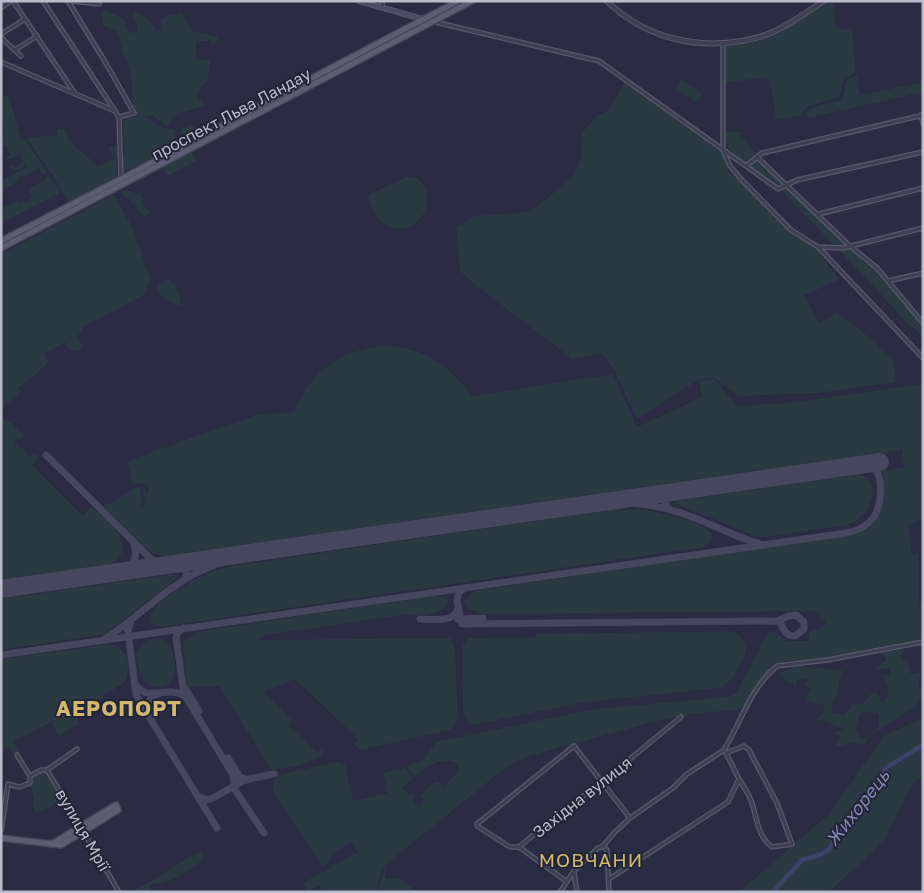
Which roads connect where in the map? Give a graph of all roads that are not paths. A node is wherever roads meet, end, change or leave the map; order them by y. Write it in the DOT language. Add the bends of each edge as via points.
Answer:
graph roads {
  1 [pos="12,1"];
  2 [pos="43,1"];
  3 [pos="69,1"];
  4 [pos="360,1"];
  5 [pos="382,1"];
  6 [pos="458,1"];
  7 [pos="472,1"];
  8 [pos="607,1"];
  9 [pos="824,1"];
  10 [pos="99,4"];
  11 [pos="1,8"];
  12 [pos="384,8"];
  13 [pos="443,17"];
  14 [pos="26,19"];
  15 [pos="423,20"];
  16 [pos="433,22"];
  17 [pos="444,24"];
  18 [pos="1,35"];
  19 [pos="37,36"];
  20 [pos="377,44"];
  21 [pos="722,44"];
  22 [pos="380,49"];
  23 [pos="15,50"];
  24 [pos="21,56"];
  25 [pos="1,62"];
  26 [pos="75,93"];
  27 [pos="115,111"];
  28 [pos="922,115"];
  29 [pos="119,117"];
  30 [pos="923,124"];
  31 [pos="723,150"];
  32 [pos="923,152"];
  33 [pos="757,156"];
  34 [pos="163,160"];
  35 [pos="746,166"];
  36 [pos="121,179"];
  37 [pos="788,184"];
  38 [pos="923,188"];
  39 [pos="818,214"];
  40 [pos="923,228"];
  41 [pos="1,241"];
  42 [pos="850,246"];
  43 [pos="818,247"];
  44 [pos="1,248"];
  45 [pos="923,273"];
  46 [pos="888,280"];
  47 [pos="923,323"];
  48 [pos="923,358"];
  49 [pos="923,642"];
  50 [pos="681,717"];
  51 [pos="77,749"];
  52 [pos="725,752"];
  53 [pos="17,755"];
  54 [pos="47,770"];
  55 [pos="30,776"];
  56 [pos="739,779"];
  57 [pos="602,782"];
  58 [pos="630,818"];
  59 [pos="2,821"];
  60 [pos="83,829"];
  61 [pos="1,831"];
  62 [pos="1,838"];
  63 [pos="603,846"];
  64 [pos="519,847"];
  65 [pos="574,871"];
  66 [pos="609,880"];
  67 [pos="566,881"];
  68 [pos="119,892"];
  69 [pos="560,892"];
  70 [pos="577,892"];
  71 [pos="609,892"];
  1 -- 11 [label="street"];
  1 -- 14 [label="street"];
  2 -- 27 [label="street"];
  3 -- 10 [label="street"];
  3 -- 29 [label="street" via="134,113"];
  4 -- 12 [label="main road"];
  5 -- 12 [label="street"];
  6 -- 15 [label="main road, проспект Льва Ландау"];
  7 -- 13 [label="main road, проспект Льва Ландау"];
  8 -- 21 [label="street" via="629,20 663,35 693,43"];
  9 -- 21 [label="street" via="768,34"];
  12 -- 15 [label="main road"];
  13 -- 16 [label="main road, проспект Льва Ландау"];
  13 -- 17 [label="main road"];
  14 -- 18 [label="street"];
  14 -- 19 [label="street"];
  15 -- 16 [label="main road"];
  15 -- 20 [label="main road, проспект Льва Ландау"];
  16 -- 17 [label="street"];
  16 -- 22 [label="main road, проспект Льва Ландау"];
  17 -- 31 [label="street" via="599,60"];
  18 -- 23 [label="street"];
  19 -- 23 [label="street"];
  19 -- 26 [label="street"];
  20 -- 22 [label="main road"];
  20 -- 34 [label="main road, проспект Льва Ландау"];
  21 -- 31 [label="street"];
  22 -- 34 [label="main road, проспект Льва Ландау"];
  23 -- 24 [label="street"];
  25 -- 26 [label="street"];
  26 -- 27 [label="street"];
  27 -- 29 [label="street"];
  28 -- 30 [label="street"];
  28 -- 33 [label="street"];
  29 -- 36 [label="street"];
  31 -- 35 [label="street"];
  31 -- 43 [label="street" via="740,178 791,230"];
  32 -- 37 [label="street"];
  33 -- 35 [label="street"];
  33 -- 37 [label="street"];
  34 -- 36 [label="main road, проспект Льва Ландау"];
  34 -- 44 [label="main road, проспект Льва Ландау"];
  35 -- 37 [label="street" via="778,189"];
  36 -- 41 [label="main road, проспект Льва Ландау"];
  37 -- 39 [label="street"];
  38 -- 39 [label="street"];
  39 -- 42 [label="street"];
  40 -- 42 [label="street"];
  42 -- 43 [label="street"];
  42 -- 46 [label="street"];
  43 -- 48 [label="street"];
  45 -- 46 [label="street"];
  46 -- 47 [label="street"];
  49 -- 52 [label="street" via="827,660 782,664 771,671 760,685"];
  50 -- 57 [label="street, Західна вулиця"];
  51 -- 54 [label="street"];
  52 -- 56 [label="street"];
  52 -- 56 [label="street" via="744,746 749,750 777,803 792,844 772,848 766,843 751,800"];
  52 -- 58 [label="street" via="687,774 673,788"];
  53 -- 55 [label="street"];
  54 -- 55 [label="street"];
  54 -- 60 [label="street, вулиця Мрії"];
  55 -- 59 [label="street" via="30,783 19,787 8,784"];
  56 -- 66 [label="street" via="728,802"];
  57 -- 58 [label="street"];
  57 -- 64 [label="street, Західна вулиця"];
  57 -- 64 [label="street, Західна вулиця" via="574,746 477,824 510,847"];
  58 -- 63 [label="street"];
  59 -- 61 [label="street"];
  60 -- 60 [label="main road" via="118,810 116,805"];
  60 -- 62 [label="main road" via="52,844"];
  60 -- 68 [label="street, вулиця Мрії"];
  63 -- 65 [label="street"];
  63 -- 66 [label="street" via="607,850"];
  64 -- 67 [label="street"];
  65 -- 67 [label="street"];
  65 -- 70 [label="street"];
  66 -- 71 [label="street"];
  67 -- 69 [label="street"];
}
